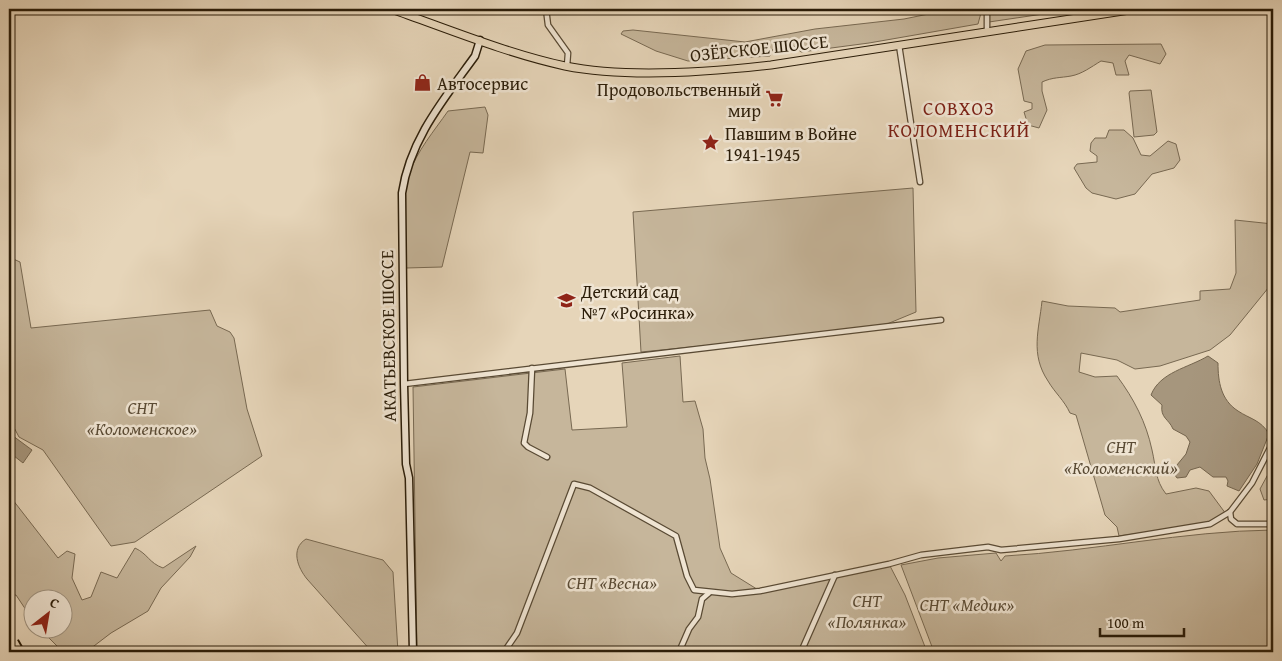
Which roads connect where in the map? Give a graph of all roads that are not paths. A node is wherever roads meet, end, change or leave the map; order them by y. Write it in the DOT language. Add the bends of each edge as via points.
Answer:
graph roads {
  1 [pos="391,9"];
  2 [pos="546,9"];
  3 [pos="987,9"];
  4 [pos="1136,9"];
  5 [pos="987,31"];
  6 [pos="480,40"];
  7 [pos="899,45"];
  8 [pos="567,66"];
  9 [pos="920,182"];
  10 [pos="941,320"];
  11 [pos="532,368"];
  12 [pos="404,384"];
  13 [pos="1273,442"];
  14 [pos="547,457"];
  15 [pos="1230,512"];
  16 [pos="1273,524"];
  17 [pos="835,575"];
  18 [pos="709,593"];
  19 [pos="413,652"];
  20 [pos="504,652"];
  21 [pos="678,652"];
  22 [pos="801,652"];
  1 -- 6 [label="main road, ОЗЁРСКОЕ ШОССЕ"];
  2 -- 8 [label="street" via="548,25 568,53"];
  3 -- 5 [label="street"];
  4 -- 5 [label="main road, ОЗЁРСКОЕ ШОССЕ"];
  5 -- 7 [label="main road, ОЗЁРСКОЕ ШОССЕ"];
  6 -- 8 [label="main road, ОЗЁРСКОЕ ШОССЕ"];
  6 -- 12 [label="main road, АКАТЬЕВСКОЕ ШОССЕ" via="475,56 418,139 404,182 401,217"];
  7 -- 8 [label="main road, ОЗЁРСКОЕ ШОССЕ" via="721,70 620,71"];
  7 -- 9 [label="street"];
  10 -- 11 [label="street"];
  11 -- 12 [label="street"];
  11 -- 14 [label="street" via="530,413 524,443"];
  12 -- 19 [label="main road, АКАТЬЕВСКОЕ ШОССЕ"];
  13 -- 15 [label="street" via="1252,483"];
  15 -- 16 [label="street" via="1231,519 1237,524"];
  15 -- 17 [label="street" via="1210,524 1167,532 1001,550 988,547 938,552"];
  17 -- 18 [label="street" via="760,591"];
  17 -- 22 [label="street"];
  18 -- 20 [label="street" via="694,590 676,536 590,488 574,484 517,633"];
  18 -- 21 [label="street" via="702,599 698,617"];
}
